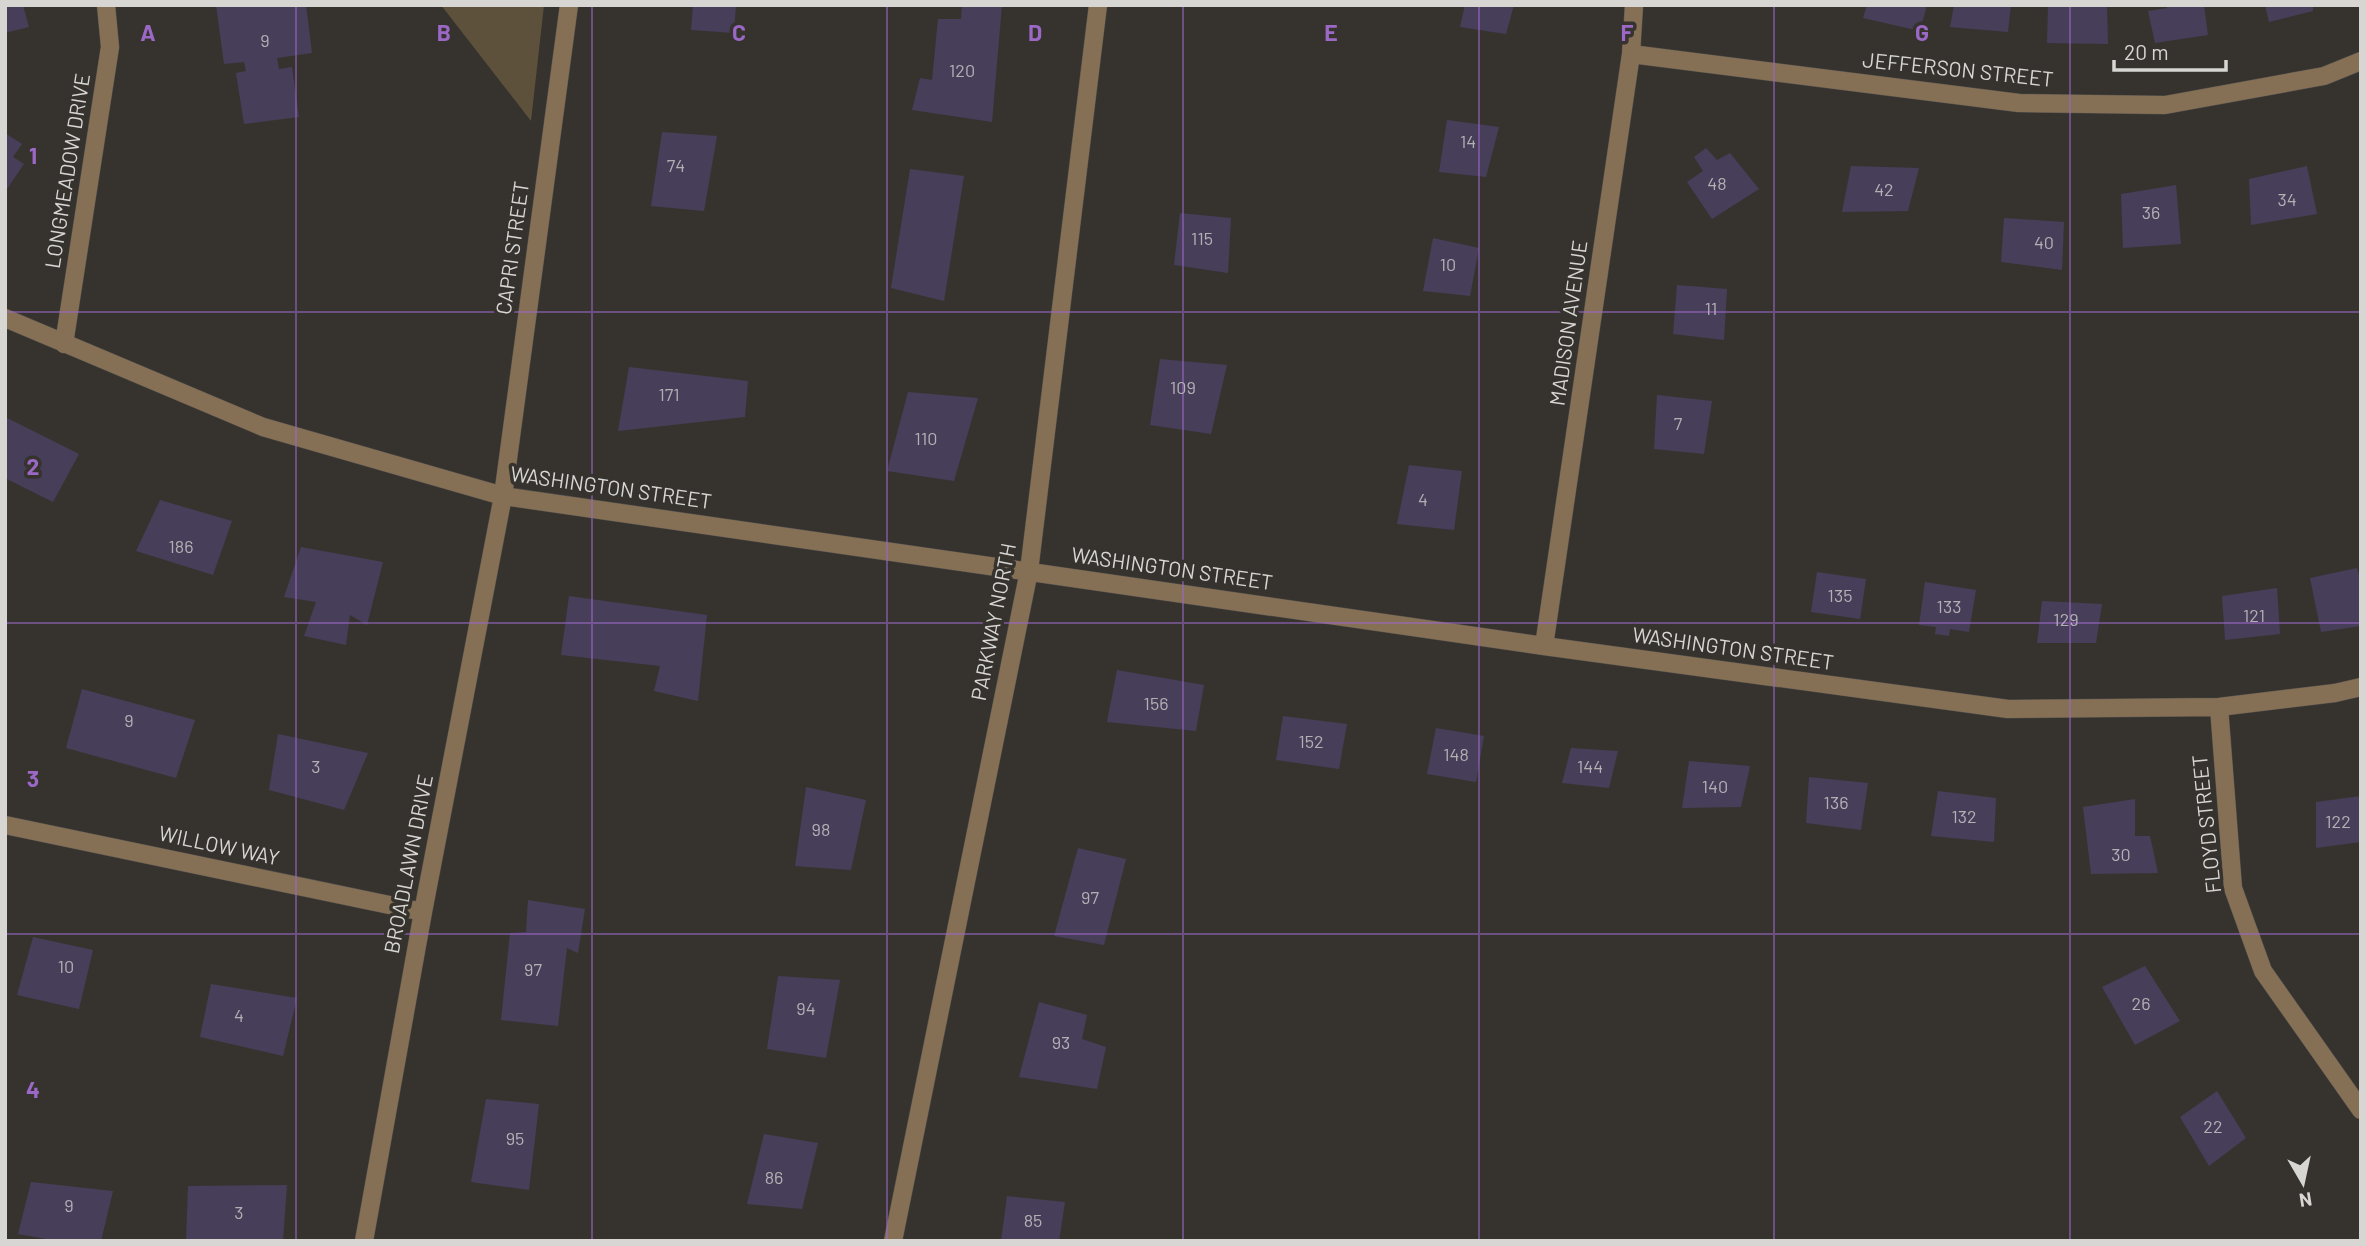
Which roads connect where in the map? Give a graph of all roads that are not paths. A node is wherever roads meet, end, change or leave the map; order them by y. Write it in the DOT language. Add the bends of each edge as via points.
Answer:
graph roads {
  1 [pos="106,5"];
  2 [pos="569,5"];
  3 [pos="1098,5"];
  4 [pos="1634,5"];
  5 [pos="1631,54"];
  6 [pos="2361,61"];
  7 [pos="5,317"];
  8 [pos="64,344"];
  9 [pos="503,496"];
  10 [pos="1029,571"];
  11 [pos="1544,646"];
  12 [pos="2361,687"];
  13 [pos="2219,707"];
  14 [pos="5,825"];
  15 [pos="423,912"];
  16 [pos="2361,1110"];
  17 [pos="364,1241"];
  18 [pos="893,1241"];
  1 -- 8 [label="street, LONGMEADOW DRIVE" via="110,47"];
  2 -- 9 [label="street, CAPRI STREET"];
  3 -- 10 [label="street, PARKWAY NORTH"];
  4 -- 5 [label="street, MADISON AVENUE"];
  5 -- 6 [label="street, JEFFERSON STREET" via="2019,103 2165,105 2324,76"];
  5 -- 11 [label="street, MADISON AVENUE"];
  7 -- 8 [label="street, WASHINGTON STREET"];
  8 -- 9 [label="street, WASHINGTON STREET" via="263,428"];
  9 -- 10 [label="street, WASHINGTON STREET"];
  9 -- 15 [label="street, BROADLAWN DRIVE"];
  10 -- 11 [label="street, WASHINGTON STREET"];
  10 -- 18 [label="street, PARKWAY NORTH"];
  11 -- 13 [label="street, WASHINGTON STREET" via="2008,709"];
  12 -- 13 [label="street, WASHINGTON STREET"];
  13 -- 16 [label="street, FLOYD STREET" via="2233,888 2263,971"];
  14 -- 15 [label="street, WILLOW WAY"];
  15 -- 17 [label="street, BROADLAWN DRIVE"];
}
